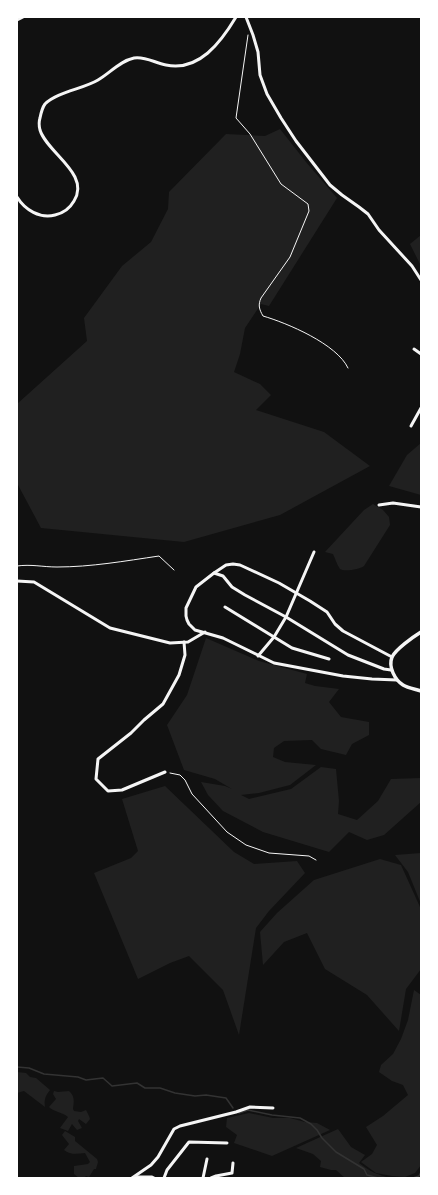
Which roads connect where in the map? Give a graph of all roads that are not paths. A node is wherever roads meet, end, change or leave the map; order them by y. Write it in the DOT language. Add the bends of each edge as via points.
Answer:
graph roads {
  1 [pos="23,17"];
  2 [pos="236,17"];
  3 [pos="246,17"];
  4 [pos="17,20"];
  5 [pos="17,197"];
  6 [pos="421,280"];
  7 [pos="414,349"];
  8 [pos="421,354"];
  9 [pos="421,408"];
  10 [pos="411,426"];
  11 [pos="378,506"];
  12 [pos="421,507"];
  13 [pos="314,552"];
  14 [pos="214,573"];
  15 [pos="17,581"];
  16 [pos="297,594"];
  17 [pos="225,607"];
  18 [pos="286,617"];
  19 [pos="205,632"];
  20 [pos="421,632"];
  21 [pos="274,637"];
  22 [pos="184,642"];
  23 [pos="258,656"];
  24 [pos="392,657"];
  25 [pos="329,659"];
  26 [pos="392,670"];
  27 [pos="397,680"];
  28 [pos="421,691"];
  29 [pos="165,772"];
  30 [pos="273,1108"];
  31 [pos="227,1143"];
  32 [pos="206,1158"];
  33 [pos="233,1164"];
  34 [pos="133,1177"];
  35 [pos="154,1178"];
  36 [pos="164,1178"];
  37 [pos="203,1178"];
  38 [pos="211,1178"];
  1 -- 4 [label="street"];
  2 -- 5 [label="street" via="216,45 195,62 183,66 166,65 134,58 118,65 87,86 45,104 39,129 46,142 71,169 77,182 77,196 71,206 61,214 51,216 39,215 28,210"];
  3 -- 6 [label="street" via="258,52 260,76 267,94 296,141 330,185 368,214"];
  7 -- 8 [label="street"];
  9 -- 10 [label="street"];
  11 -- 12 [label="street" via="393,503"];
  13 -- 16 [label="street"];
  14 -- 16 [label="street" via="226,565 240,565"];
  14 -- 18 [label="street" via="223,576 232,587 244,595"];
  14 -- 19 [label="street" via="196,587 186,608 189,624 194,630"];
  15 -- 22 [label="street" via="34,582 110,628 170,643"];
  16 -- 18 [label="street"];
  16 -- 24 [label="street" via="328,612 343,631"];
  17 -- 21 [label="street"];
  18 -- 21 [label="street"];
  18 -- 26 [label="street" via="348,655"];
  19 -- 22 [label="street"];
  19 -- 23 [label="street"];
  20 -- 24 [label="street"];
  21 -- 23 [label="street"];
  21 -- 25 [label="street" via="292,648"];
  22 -- 29 [label="street" via="185,655 179,676 163,704 131,734 98,759 96,779 108,791 122,790"];
  23 -- 27 [label="street" via="274,664 342,676"];
  24 -- 26 [label="street"];
  26 -- 27 [label="street"];
  27 -- 28 [label="street" via="404,686"];
  30 -- 34 [label="street" via="250,1107 180,1126 174,1129 151,1165"];
  31 -- 36 [label="street" via="190,1142 167,1170"];
  32 -- 37 [label="street"];
  33 -- 38 [label="street" via="232,1173"];
  34 -- 35 [label="street"];
}
